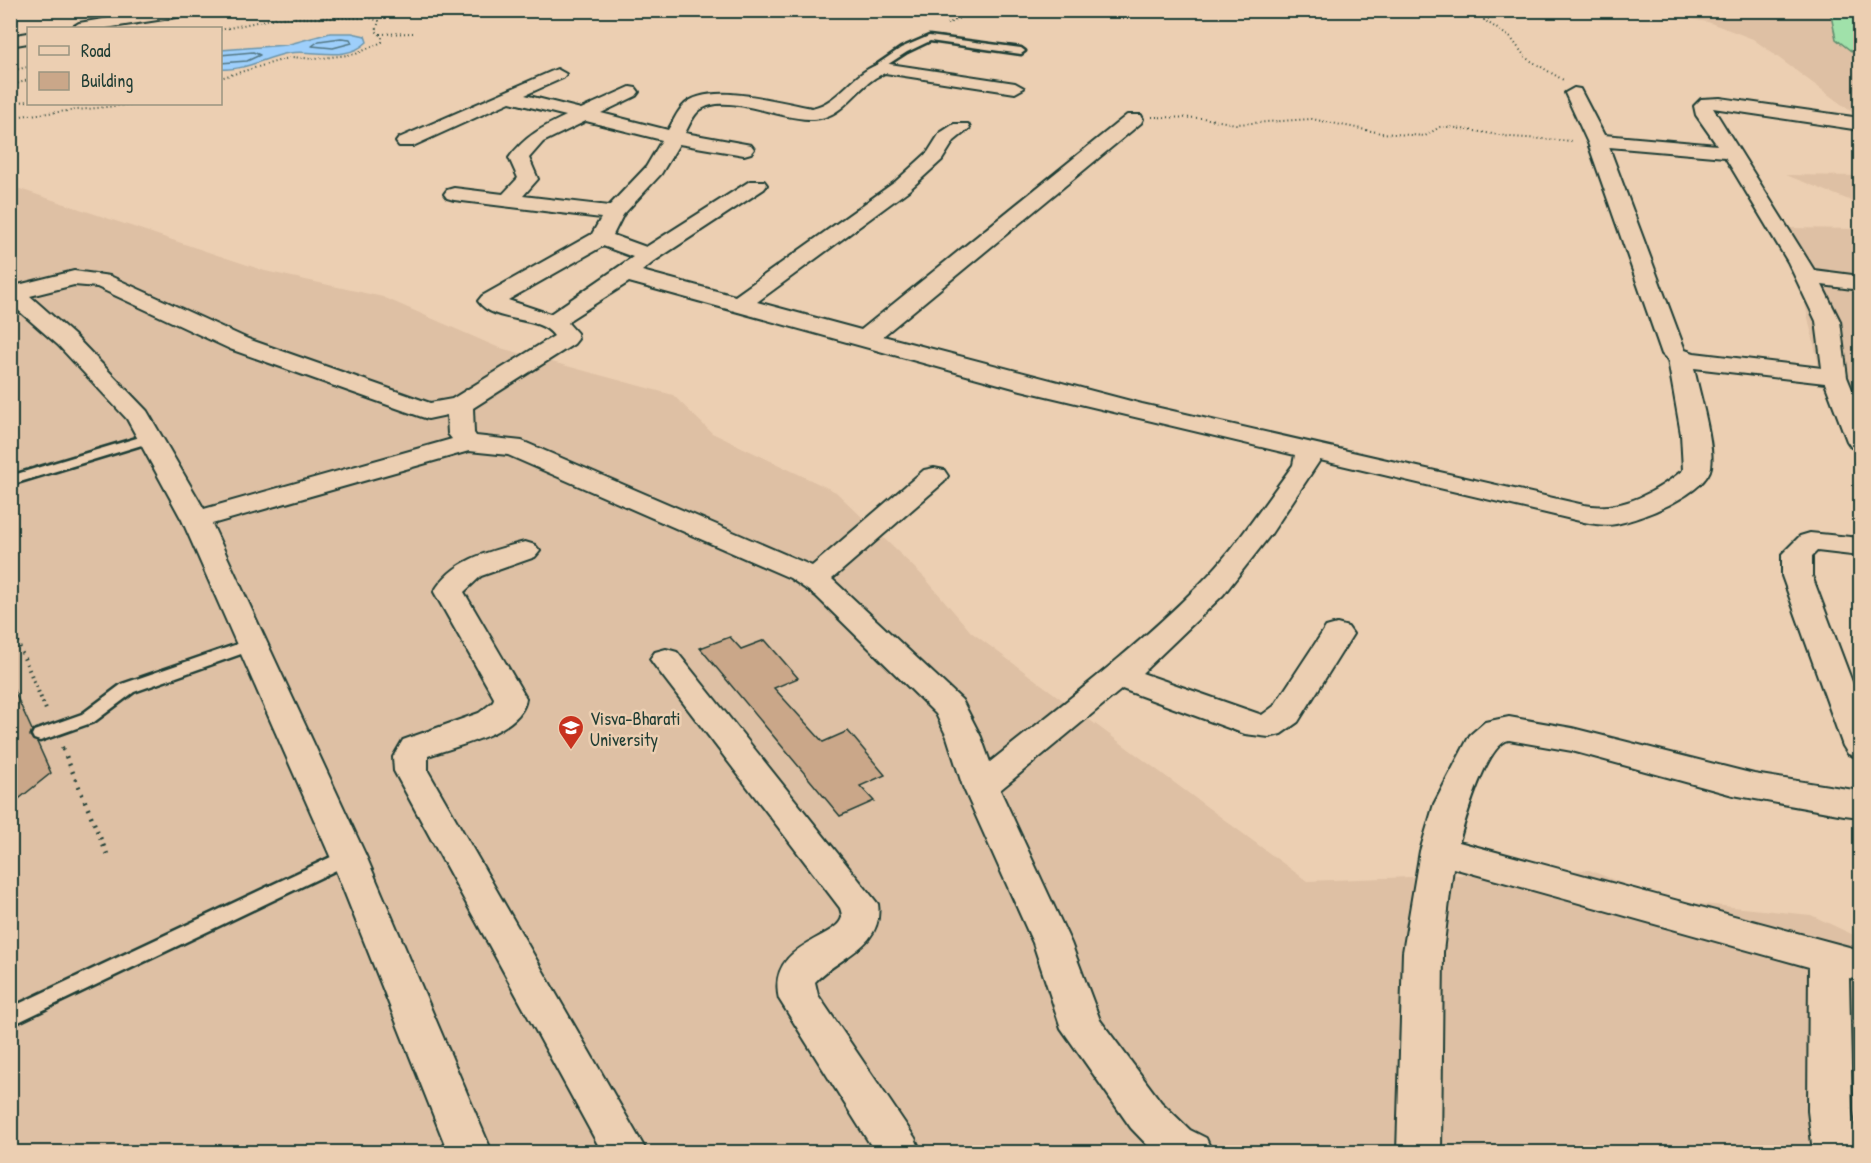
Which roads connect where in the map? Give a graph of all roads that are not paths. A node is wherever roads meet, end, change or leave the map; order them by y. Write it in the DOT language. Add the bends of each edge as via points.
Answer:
graph roads {
  1 [pos="190,10"];
  2 [pos="85,27"];
  3 [pos="27,38"];
  4 [pos="10,41"];
  5 [pos="1021,51"];
  6 [pos="873,70"];
  7 [pos="557,74"];
  8 [pos="1015,88"];
  9 [pos="630,92"];
  10 [pos="1574,93"];
  11 [pos="508,96"];
  12 [pos="583,114"];
  13 [pos="1134,119"];
  14 [pos="1860,124"];
  15 [pos="961,128"];
  16 [pos="673,137"];
  17 [pos="406,141"];
  18 [pos="1597,141"];
  19 [pos="744,149"];
  20 [pos="1732,152"];
  21 [pos="757,184"];
  22 [pos="454,194"];
  23 [pos="507,201"];
  24 [pos="614,213"];
  25 [pos="601,238"];
  26 [pos="648,255"];
  27 [pos="626,274"];
  28 [pos="1806,276"];
  29 [pos="1860,283"];
  30 [pos="12,291"];
  31 [pos="739,304"];
  32 [pos="555,323"];
  33 [pos="865,338"];
  34 [pos="1680,358"];
  35 [pos="1836,377"];
  36 [pos="460,405"];
  37 [pos="150,438"];
  38 [pos="1860,441"];
  39 [pos="468,443"];
  40 [pos="1309,450"];
  41 [pos="934,476"];
  42 [pos="10,481"];
  43 [pos="196,520"];
  44 [pos="1860,547"];
  45 [pos="525,551"];
  46 [pos="813,580"];
  47 [pos="1337,634"];
  48 [pos="252,644"];
  49 [pos="666,659"];
  50 [pos="1117,676"];
  51 [pos="1858,732"];
  52 [pos="40,735"];
  53 [pos="981,787"];
  54 [pos="1860,804"];
  55 [pos="1439,850"];
  56 [pos="348,856"];
  57 [pos="1844,961"];
  58 [pos="10,1018"];
  59 [pos="470,1152"];
  60 [pos="625,1152"];
  61 [pos="899,1152"];
  62 [pos="1190,1152"];
  63 [pos="1419,1152"];
  64 [pos="1835,1152"];
  1 -- 2 [label="street"];
  3 -- 4 [label="street"];
  5 -- 6 [label="lane" via="929,38"];
  6 -- 8 [label="street" via="893,69"];
  6 -- 16 [label="street" via="824,113 706,99 690,109"];
  7 -- 11 [label="street"];
  9 -- 12 [label="street"];
  10 -- 18 [label="street"];
  11 -- 12 [label="street"];
  11 -- 17 [label="street"];
  12 -- 16 [label="street"];
  12 -- 23 [label="street" via="529,145 519,158 528,179"];
  13 -- 33 [label="street"];
  14 -- 20 [label="street" via="1707,103 1703,106 1705,115"];
  15 -- 31 [label="street" via="947,137 935,156 902,186"];
  16 -- 19 [label="street"];
  16 -- 24 [label="street" via="654,170"];
  18 -- 20 [label="street"];
  18 -- 34 [label="street" via="1671,350"];
  20 -- 28 [label="street"];
  21 -- 26 [label="street"];
  22 -- 23 [label="street"];
  23 -- 24 [label="street"];
  24 -- 25 [label="street"];
  25 -- 26 [label="street"];
  25 -- 32 [label="street" via="490,301"];
  26 -- 27 [label="street"];
  27 -- 31 [label="street"];
  27 -- 32 [label="street"];
  28 -- 29 [label="street"];
  28 -- 35 [label="street" via="1828,321"];
  30 -- 36 [label="street" via="89,278 239,344 428,411"];
  30 -- 37 [label="street" via="66,340 138,416"];
  31 -- 33 [label="street"];
  32 -- 36 [label="street" via="566,339"];
  33 -- 40 [label="street" via="975,371"];
  34 -- 35 [label="street"];
  34 -- 40 [label="street" via="1697,471 1678,487 1616,516 1535,503"];
  35 -- 38 [label="street"];
  36 -- 39 [label="street" via="461,434"];
  37 -- 42 [label="lane"];
  37 -- 43 [label="street"];
  39 -- 43 [label="street"];
  39 -- 46 [label="street" via="513,447"];
  40 -- 50 [label="street" via="1306,465 1212,589"];
  41 -- 46 [label="street"];
  43 -- 48 [label="street"];
  44 -- 51 [label="street" via="1810,542 1797,554 1797,576"];
  45 -- 60 [label="street" via="463,575 449,592 510,698 509,706 491,721 415,748 410,757 411,771"];
  46 -- 53 [label="street" via="950,708"];
  47 -- 50 [label="street" via="1286,714 1269,726 1257,726"];
  48 -- 52 [label="lane" via="128,688 88,718"];
  48 -- 56 [label="street"];
  49 -- 61 [label="street" via="859,904 861,919 851,935 801,970 795,982 799,999"];
  50 -- 53 [label="street"];
  53 -- 62 [label="street" via="1052,943 1082,1028 1146,1114 1174,1144"];
  54 -- 55 [label="street" via="1791,794 1579,741 1498,729 1487,736 1458,788"];
  55 -- 57 [label="street"];
  55 -- 63 [label="street" via="1427,916 1420,1029"];
  56 -- 58 [label="lane"];
  56 -- 59 [label="street"];
  57 -- 64 [label="street" via="1830,1111"];
}
